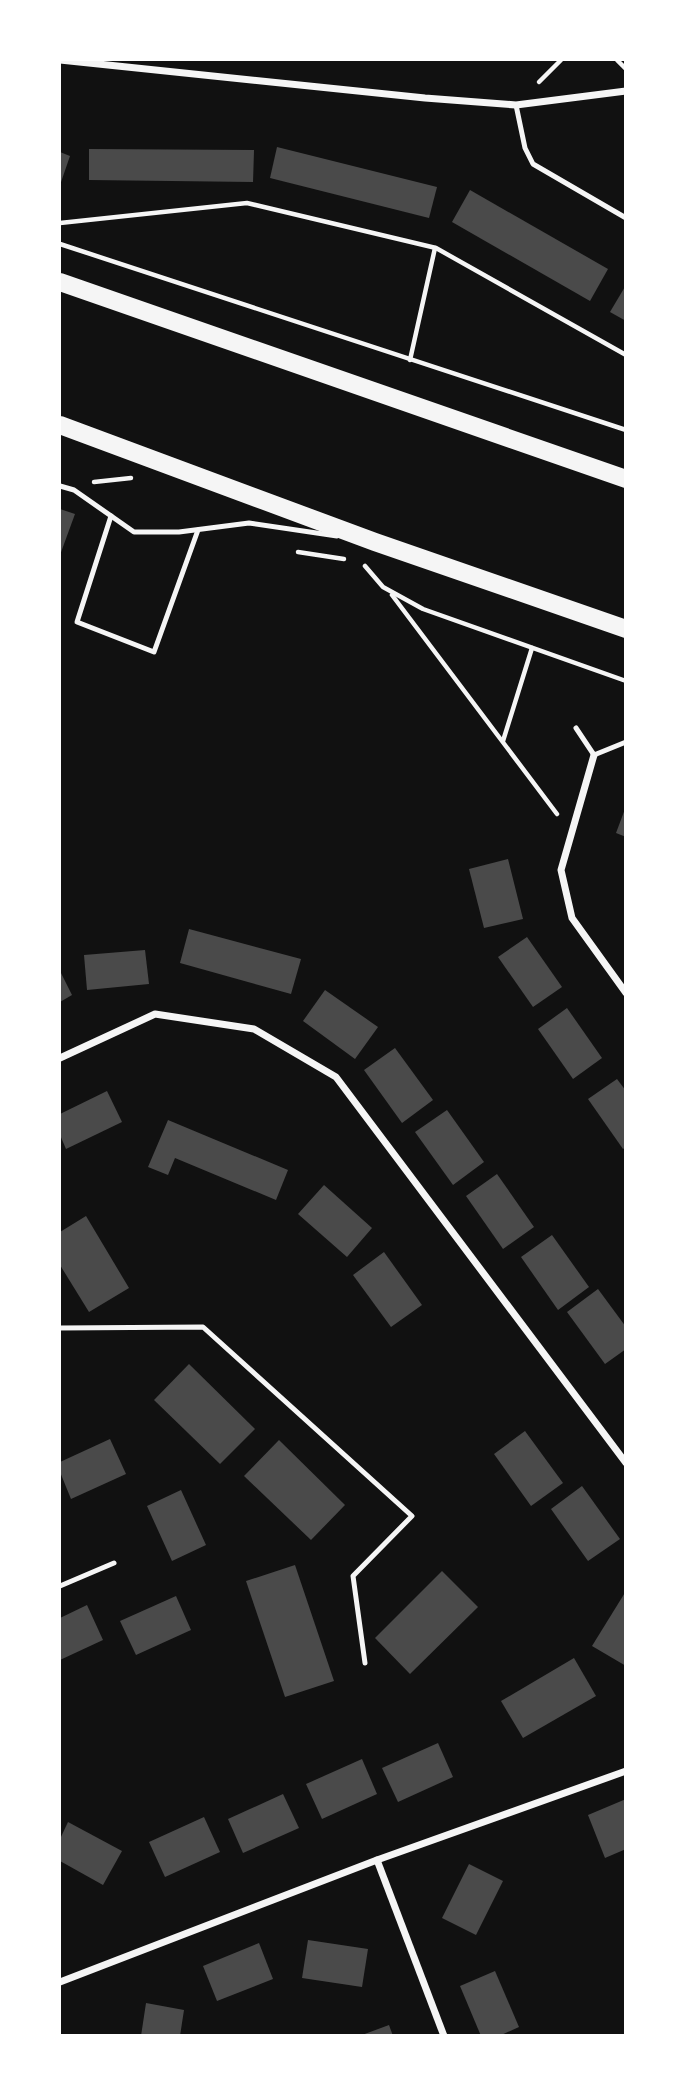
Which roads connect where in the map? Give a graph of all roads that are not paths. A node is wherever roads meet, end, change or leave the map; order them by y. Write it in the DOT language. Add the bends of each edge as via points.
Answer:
graph roads {
  1 [pos="60,60"];
  2 [pos="625,90"];
  3 [pos="516,104"];
  4 [pos="625,218"];
  5 [pos="60,282"];
  6 [pos="60,425"];
  7 [pos="625,479"];
  8 [pos="60,486"];
  9 [pos="111,516"];
  10 [pos="198,530"];
  11 [pos="374,542"];
  12 [pos="625,629"];
  13 [pos="576,728"];
  14 [pos="625,742"];
  15 [pos="594,755"];
  16 [pos="625,993"];
  17 [pos="60,1058"];
  18 [pos="60,1328"];
  19 [pos="625,1463"];
  20 [pos="114,1563"];
  21 [pos="60,1586"];
  22 [pos="365,1663"];
  23 [pos="625,1771"];
  24 [pos="377,1860"];
  25 [pos="60,1982"];
  26 [pos="444,2035"];
  1 -- 3 [label="street"];
  2 -- 3 [label="street"];
  3 -- 4 [label="lane" via="533,164"];
  5 -- 7 [label="main road"];
  6 -- 11 [label="main road"];
  8 -- 9 [label="lane" via="74,490"];
  9 -- 10 [label="lane" via="134,532"];
  9 -- 10 [label="lane" via="77,622 154,652"];
  10 -- 11 [label="lane" via="248,523"];
  11 -- 12 [label="main road"];
  13 -- 15 [label="lane"];
  14 -- 15 [label="lane"];
  15 -- 16 [label="street" via="561,870 572,918"];
  17 -- 19 [label="street" via="155,1014 254,1029 336,1077"];
  18 -- 22 [label="lane" via="203,1327 412,1516 353,1576"];
  20 -- 21 [label="lane"];
  23 -- 24 [label="street"];
  24 -- 25 [label="street"];
  24 -- 26 [label="street"];
}
